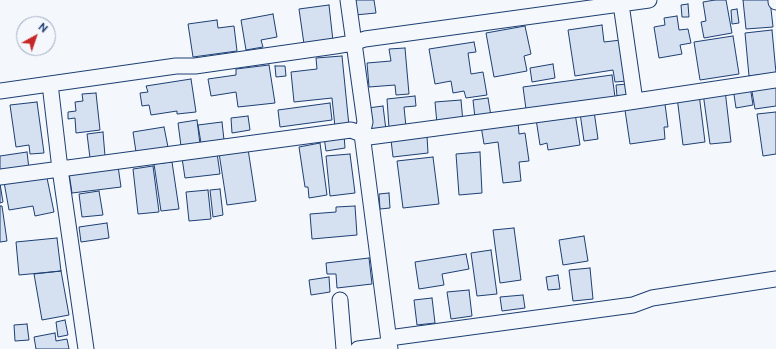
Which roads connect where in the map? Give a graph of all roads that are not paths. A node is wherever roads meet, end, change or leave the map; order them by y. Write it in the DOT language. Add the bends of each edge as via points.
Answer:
graph roads {
  1 [pos="348,0"];
  2 [pos="650,0"];
  3 [pos="621,4"];
  4 [pos="353,43"];
  5 [pos="776,80"];
  6 [pos="50,84"];
  7 [pos="0,92"];
  8 [pos="635,101"];
  9 [pos="362,134"];
  10 [pos="60,169"];
  11 [pos="0,177"];
  12 [pos="776,279"];
  13 [pos="340,300"];
  14 [pos="390,344"];
  15 [pos="86,349"];
  16 [pos="344,349"];
  17 [pos="358,349"];
  1 -- 4 [label="street"];
  2 -- 3 [label="street"];
  3 -- 4 [label="street" via="365,39"];
  3 -- 8 [label="street"];
  4 -- 6 [label="street"];
  4 -- 9 [label="street" via="364,122"];
  5 -- 8 [label="street"];
  6 -- 7 [label="street"];
  6 -- 10 [label="street"];
  8 -- 9 [label="street" via="370,137"];
  9 -- 10 [label="street" via="351,130"];
  9 -- 14 [label="street"];
  10 -- 11 [label="street"];
  10 -- 15 [label="street"];
  12 -- 14 [label="street"];
  13 -- 16 [label="street"];
  14 -- 17 [label="street"];
}
